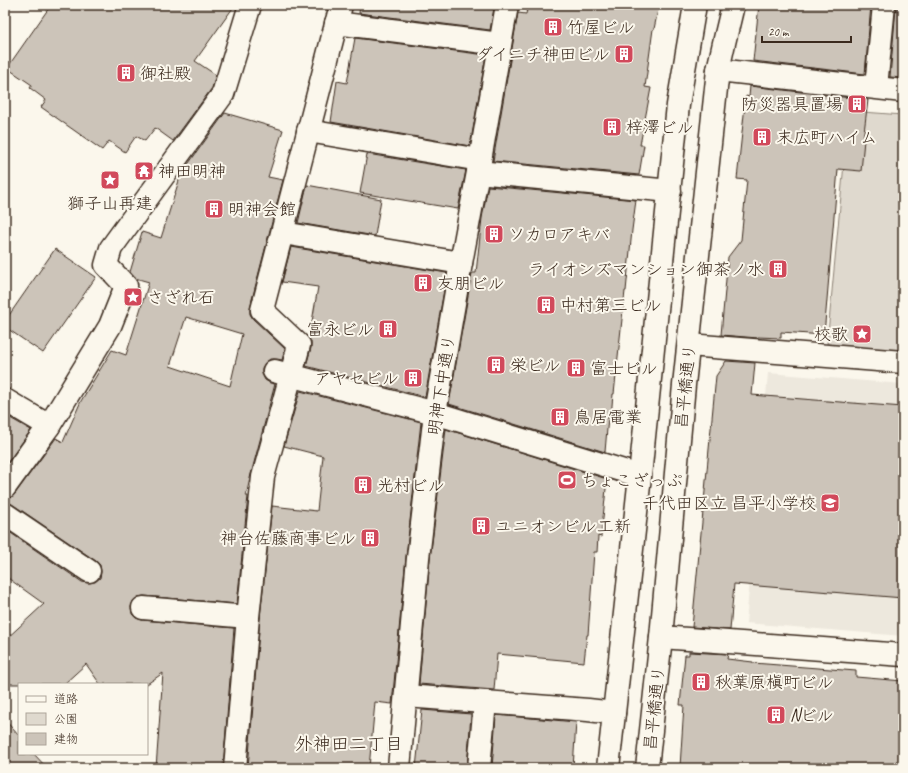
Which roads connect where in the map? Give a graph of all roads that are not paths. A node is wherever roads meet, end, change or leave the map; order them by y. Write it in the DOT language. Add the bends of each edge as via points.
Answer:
graph roads {
  1 [pos="250,5"];
  2 [pos="507,5"];
  3 [pos="695,5"];
  4 [pos="733,5"];
  5 [pos="884,5"];
  6 [pos="338,14"];
  7 [pos="500,44"];
  8 [pos="718,70"];
  9 [pos="876,87"];
  10 [pos="903,91"];
  11 [pos="308,131"];
  12 [pos="479,166"];
  13 [pos="670,191"];
  14 [pos="283,233"];
  15 [pos="461,263"];
  16 [pos="689,345"];
  17 [pos="903,362"];
  18 [pos="283,373"];
  19 [pos="5,400"];
  20 [pos="436,413"];
  21 [pos="49,426"];
  22 [pos="640,476"];
  23 [pos="5,488"];
  24 [pos="5,514"];
  25 [pos="89,571"];
  26 [pos="144,608"];
  27 [pos="248,617"];
  28 [pos="661,637"];
  29 [pos="903,655"];
  30 [pos="406,696"];
  31 [pos="485,702"];
  32 [pos="614,712"];
  33 [pos="235,768"];
  34 [pos="399,768"];
  35 [pos="479,768"];
  36 [pos="608,768"];
  37 [pos="647,768"];
  1 -- 21 [label="street" via="223,94 112,248 106,265 126,286 110,326"];
  2 -- 7 [label="street, 明神下中通り"];
  3 -- 13 [label="street, 昌平橋通り" via="678,105"];
  4 -- 8 [label="street, 昌平橋通り"];
  5 -- 9 [label="street"];
  6 -- 7 [label="street"];
  6 -- 11 [label="street"];
  7 -- 12 [label="street, 明神下中通り"];
  8 -- 9 [label="street"];
  8 -- 16 [label="street, 昌平橋通り"];
  9 -- 10 [label="street"];
  11 -- 12 [label="street"];
  11 -- 14 [label="street"];
  12 -- 13 [label="street"];
  12 -- 15 [label="street, 明神下中通り"];
  13 -- 22 [label="street, 昌平橋通り"];
  14 -- 15 [label="street"];
  14 -- 18 [label="street" via="262,310 299,345"];
  15 -- 20 [label="street, 明神下中通り"];
  16 -- 17 [label="street"];
  16 -- 28 [label="street, 昌平橋通り"];
  18 -- 20 [label="street"];
  18 -- 27 [label="street" via="263,477"];
  19 -- 21 [label="street"];
  20 -- 22 [label="street"];
  20 -- 30 [label="street, 明神下中通り" via="418,558"];
  21 -- 23 [label="street"];
  22 -- 32 [label="street, 昌平橋通り"];
  24 -- 25 [label="street"];
  26 -- 27 [label="street"];
  27 -- 33 [label="street"];
  28 -- 29 [label="street"];
  28 -- 37 [label="street, 昌平橋通り"];
  30 -- 31 [label="street"];
  30 -- 34 [label="street, 明神下中通り"];
  31 -- 32 [label="street"];
  31 -- 35 [label="street"];
  32 -- 36 [label="street, 昌平橋通り"];
}
